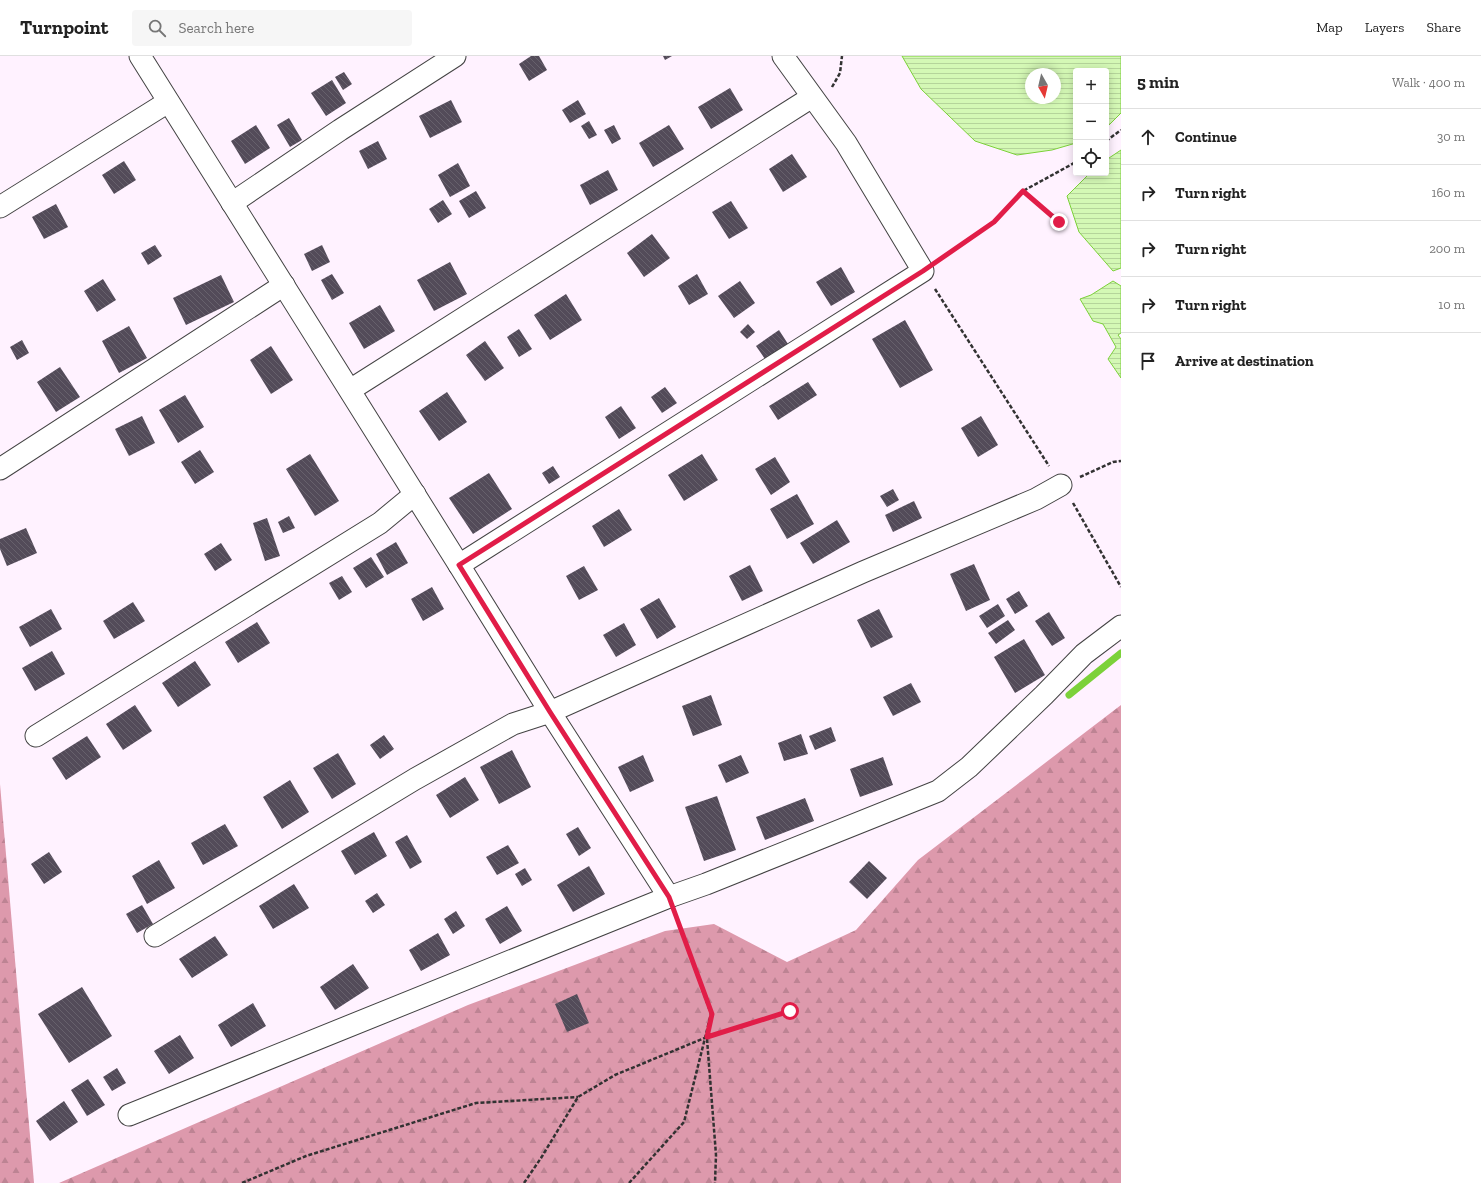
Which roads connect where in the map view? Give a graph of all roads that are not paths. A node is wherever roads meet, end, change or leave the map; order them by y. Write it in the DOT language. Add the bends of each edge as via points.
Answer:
graph roads {
  1 [pos="140,56"];
  2 [pos="455,56"];
  3 [pos="783,56"];
  4 [pos="812,97"];
  5 [pos="168,102"];
  6 [pos="232,203"];
  7 [pos="0,207"];
  8 [pos="284,285"];
  9 [pos="350,390"];
  10 [pos="0,469"];
  11 [pos="1061,485"];
  12 [pos="414,494"];
  13 [pos="459,565"];
  14 [pos="1121,626"];
  15 [pos="550,712"];
  16 [pos="36,736"];
  17 [pos="669,897"];
  18 [pos="155,936"];
  19 [pos="129,1114"];
  1 -- 5 [label="street"];
  2 -- 6 [label="street"];
  3 -- 4 [label="street"];
  4 -- 9 [label="street"];
  4 -- 13 [label="street" via="846,144 923,271"];
  5 -- 6 [label="street"];
  5 -- 7 [label="street"];
  6 -- 8 [label="street"];
  8 -- 9 [label="street"];
  8 -- 10 [label="street"];
  9 -- 12 [label="street"];
  11 -- 15 [label="street" via="1036,499 856,575"];
  12 -- 13 [label="street"];
  12 -- 16 [label="street" via="380,523"];
  13 -- 15 [label="street"];
  14 -- 17 [label="street" via="1084,654 970,767 938,791"];
  15 -- 17 [label="street"];
  15 -- 18 [label="street" via="513,724 415,779"];
  17 -- 19 [label="street"];
}
